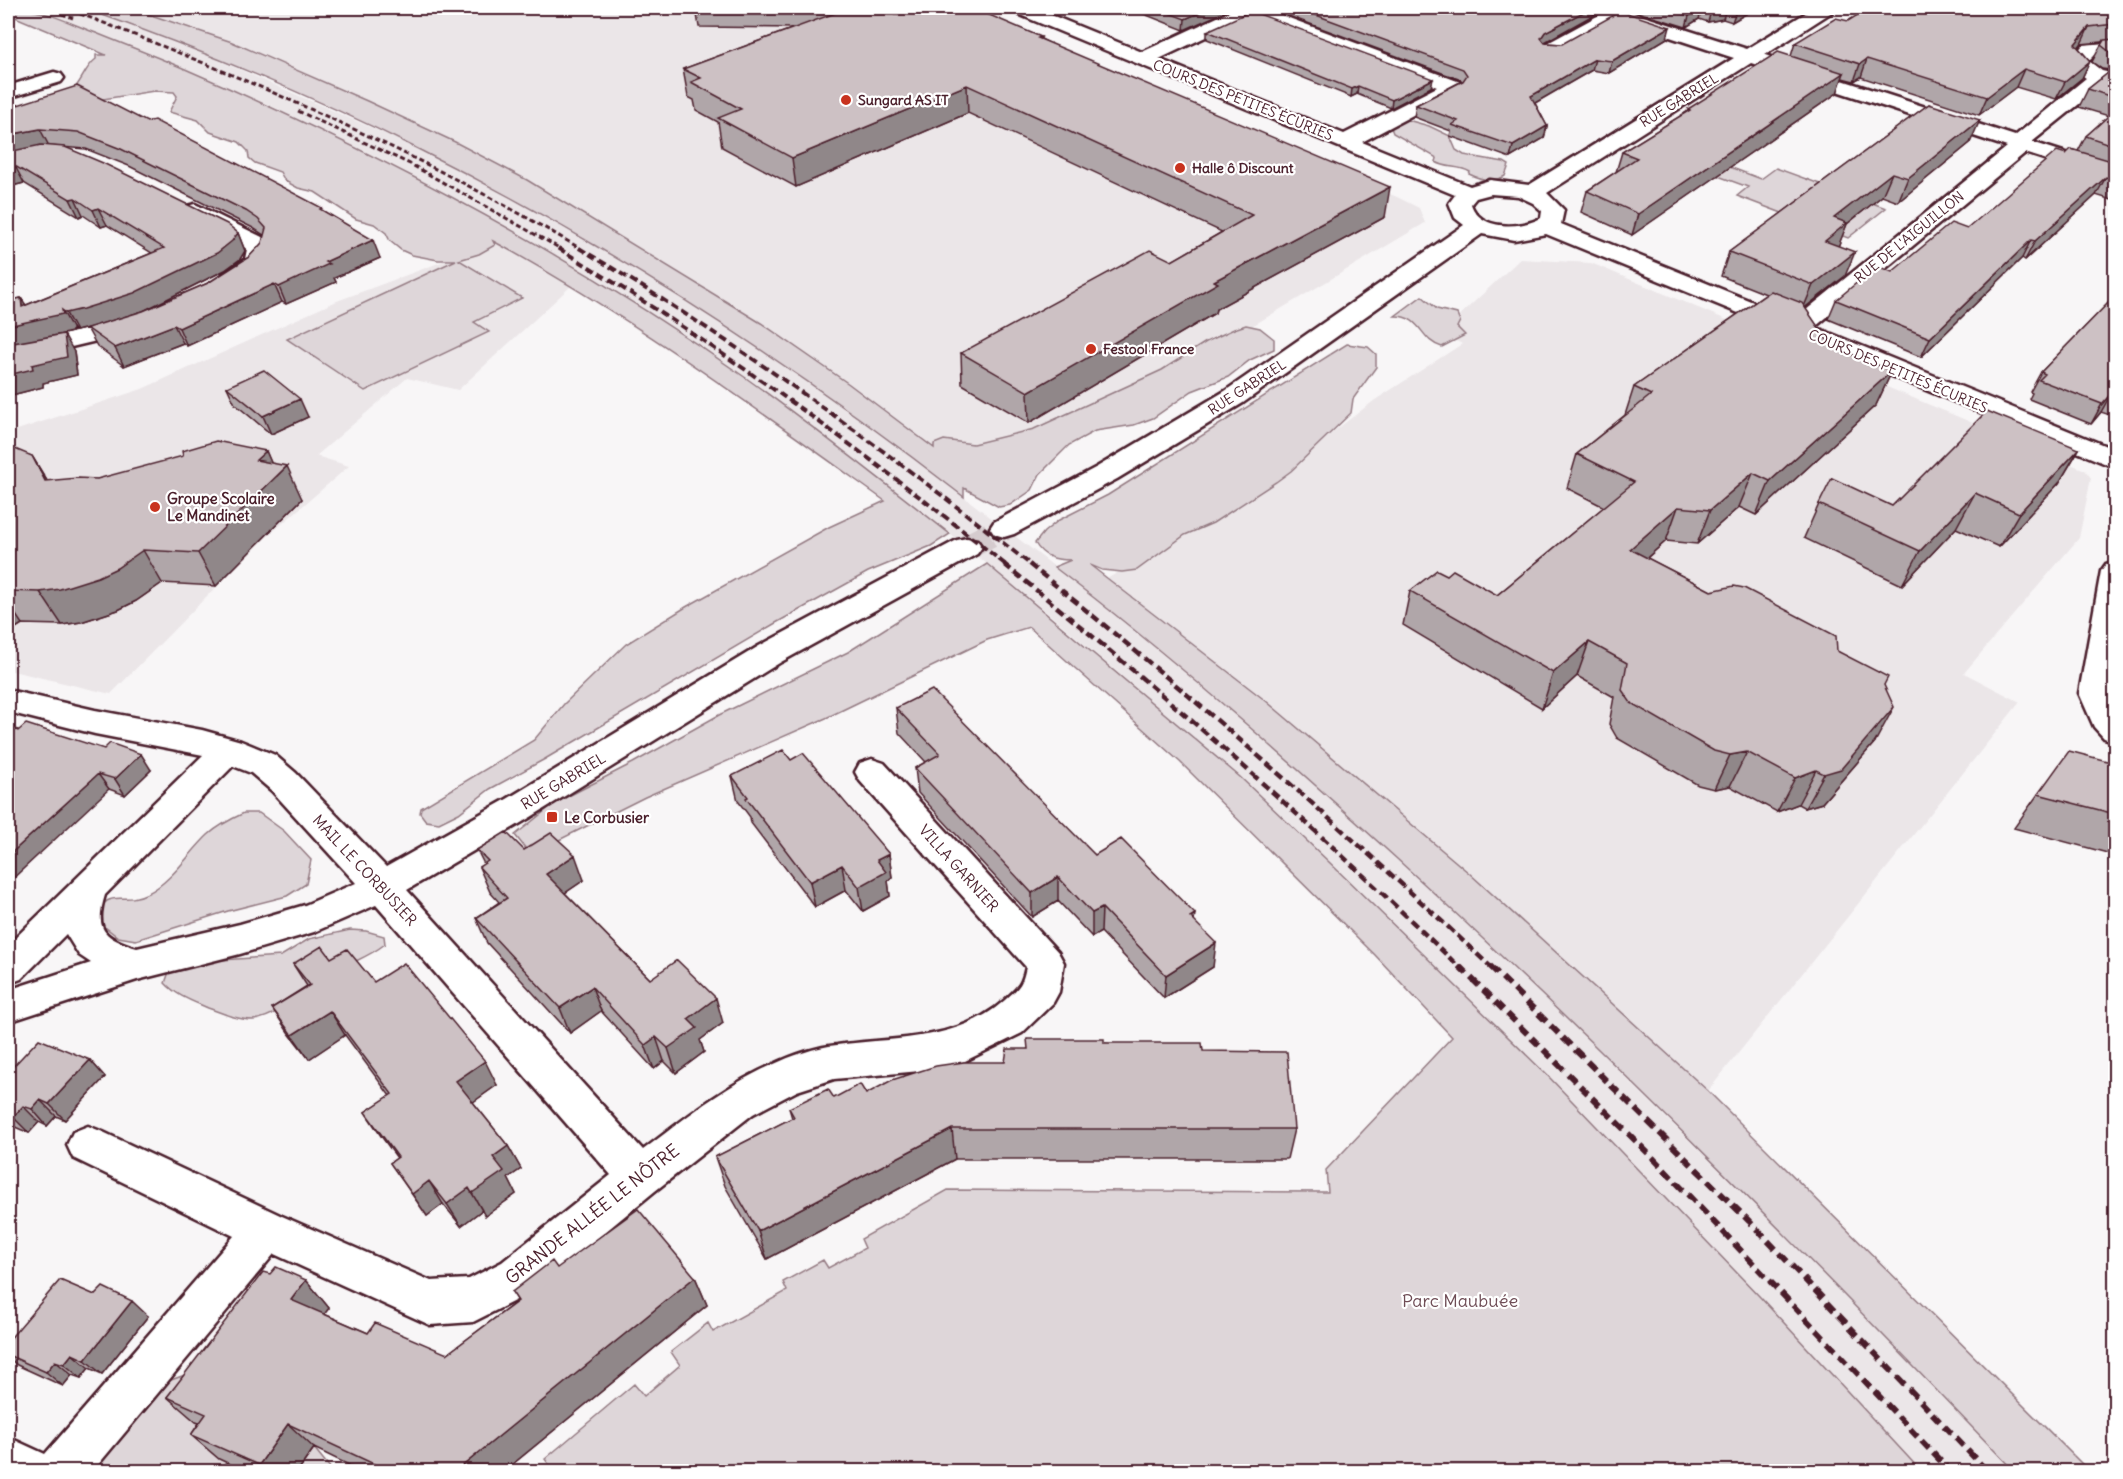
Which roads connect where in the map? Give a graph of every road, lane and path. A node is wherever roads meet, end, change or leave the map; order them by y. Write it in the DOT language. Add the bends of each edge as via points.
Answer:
graph roads {
  1 [pos="1019,8"];
  2 [pos="1826,8"];
  3 [pos="1609,10"];
  4 [pos="2115,48"];
  5 [pos="1551,49"];
  6 [pos="1749,56"];
  7 [pos="1142,59"];
  8 [pos="54,78"];
  9 [pos="2107,78"];
  10 [pos="8,92"];
  11 [pos="1345,142"];
  12 [pos="2019,145"];
  13 [pos="2115,176"];
  14 [pos="1468,193"];
  15 [pos="1532,193"];
  16 [pos="171,199"];
  17 [pos="1478,226"];
  18 [pos="1547,226"];
  19 [pos="212,289"];
  20 [pos="153,317"];
  21 [pos="1798,329"];
  22 [pos="8,355"];
  23 [pos="2115,460"];
  24 [pos="1004,528"];
  25 [pos="967,547"];
  26 [pos="2115,571"];
  27 [pos="8,701"];
  28 [pos="2115,730"];
  29 [pos="229,750"];
  30 [pos="872,772"];
  31 [pos="382,888"];
  32 [pos="88,890"];
  33 [pos="1045,963"];
  34 [pos="137,964"];
  35 [pos="8,968"];
  36 [pos="8,1006"];
  37 [pos="88,1145"];
  38 [pos="640,1177"];
  39 [pos="267,1230"];
  40 [pos="8,1461"];
  41 [pos="30,1472"];
  42 [pos="60,1472"];
  1 -- 7 [label="street, COURS DES PETITES ÉCURIES"];
  2 -- 6 [label="street, RUE GABRIEL"];
  3 -- 5 [label="street"];
  3 -- 6 [label="street"];
  4 -- 9 [label="street" via="2090,49 2079,61 2082,67"];
  6 -- 12 [label="street"];
  6 -- 15 [label="street, RUE GABRIEL"];
  7 -- 11 [label="street, COURS DES PETITES ÉCURIES"];
  7 -- 11 [label="street" via="1249,9 1453,86"];
  8 -- 10 [label="street"];
  9 -- 12 [label="street, RUE DE L'AIGUILLON"];
  11 -- 14 [label="street, COURS DES PETITES ÉCURIES"];
  12 -- 13 [label="street"];
  12 -- 21 [label="street, RUE DE L'AIGUILLON"];
  14 -- 15 [label="street" via="1505,187"];
  14 -- 17 [label="street" via="1461,199 1461,213"];
  15 -- 18 [label="street" via="1553,210"];
  16 -- 19 [label="street" via="243,235 260,249 259,258 249,268"];
  17 -- 18 [label="street" via="1508,233"];
  17 -- 24 [label="street, RUE GABRIEL" via="1234,397"];
  18 -- 21 [label="street, COURS DES PETITES ÉCURIES"];
  20 -- 22 [label="street" via="128,327"];
  21 -- 23 [label="street, COURS DES PETITES ÉCURIES"];
  25 -- 31 [label="street, RUE GABRIEL" via="770,654"];
  26 -- 28 [label="street" via="2095,684 2099,706"];
  27 -- 29 [label="street, MAIL LE CORBUSIER"];
  29 -- 31 [label="street, MAIL LE CORBUSIER" via="263,764 284,782"];
  29 -- 32 [label="street"];
  30 -- 33 [label="street, VILLA GARNIER"];
  31 -- 34 [label="street, RUE GABRIEL" via="314,917"];
  31 -- 38 [label="street, MAIL LE CORBUSIER"];
  32 -- 34 [label="street" via="81,918 84,937 100,951"];
  32 -- 35 [label="street"];
  33 -- 38 [label="street, GRANDE ALLÉE LE NÔTRE" via="1040,992 1008,1021 965,1044 920,1054 834,1062 786,1077 739,1101"];
  34 -- 36 [label="street, RUE GABRIEL"];
  37 -- 39 [label="street, GRANDE ALLÉE LE NÔTRE"];
  38 -- 39 [label="street, GRANDE ALLÉE LE NÔTRE" via="517,1277 472,1300 430,1303"];
  39 -- 42 [label="street"];
  40 -- 41 [label="street"];
}
